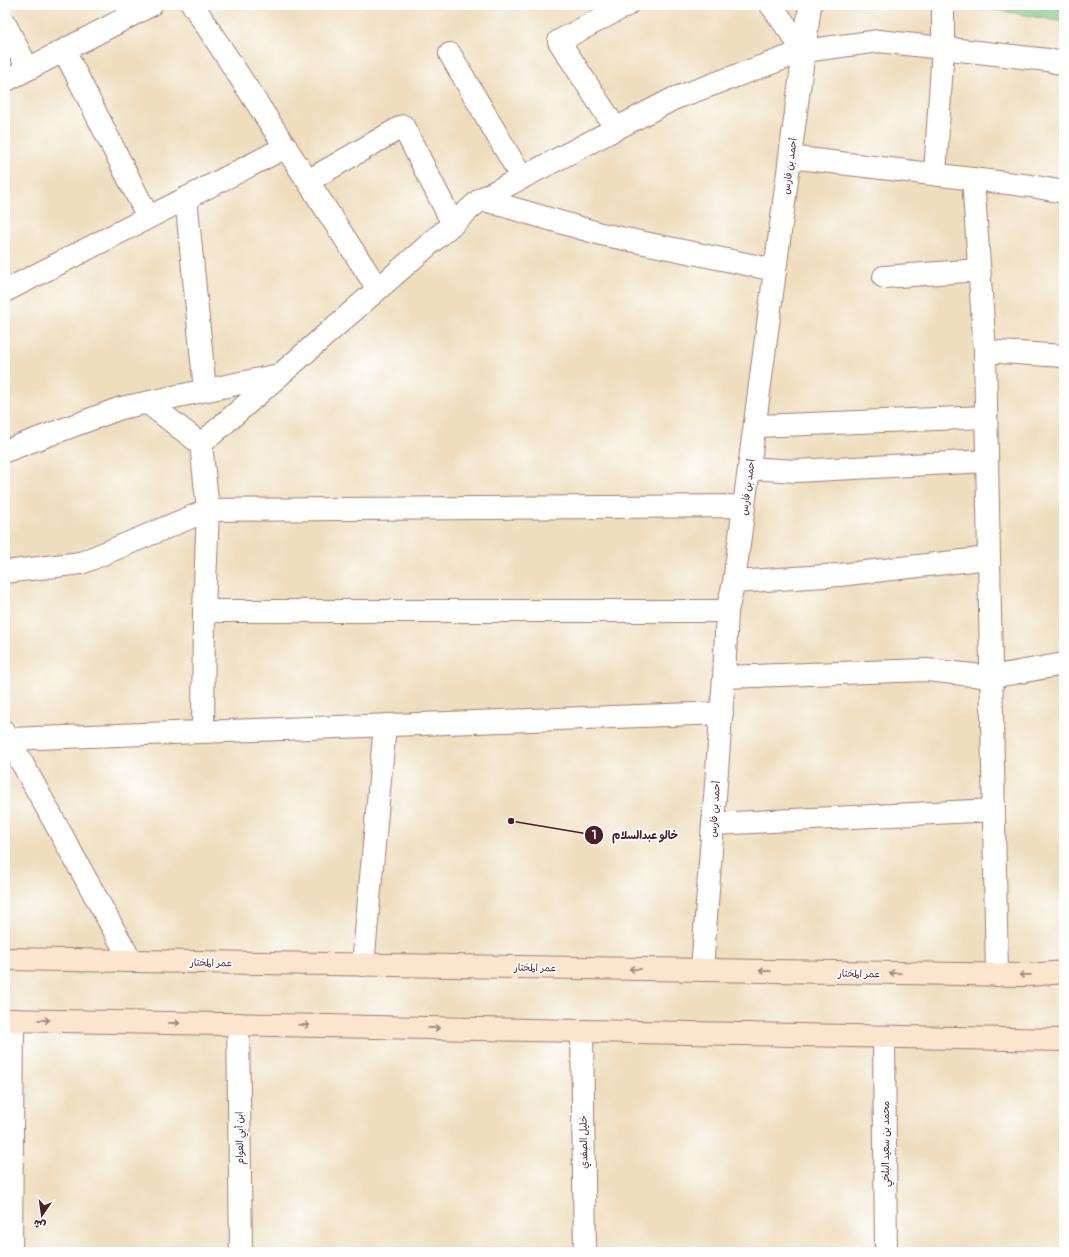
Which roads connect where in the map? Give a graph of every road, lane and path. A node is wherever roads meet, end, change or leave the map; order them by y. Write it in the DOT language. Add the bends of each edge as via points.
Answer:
graph roads {
  1 [pos="151,5"];
  2 [pos="193,5"];
  3 [pos="627,5"];
  4 [pos="771,5"];
  5 [pos="810,5"];
  6 [pos="943,5"];
  7 [pos="5,24"];
  8 [pos="943,48"];
  9 [pos="64,50"];
  10 [pos="804,51"];
  11 [pos="450,54"];
  12 [pos="1064,64"];
  13 [pos="28,69"];
  14 [pos="5,81"];
  15 [pos="616,130"];
  16 [pos="286,147"];
  17 [pos="790,157"];
  18 [pos="935,174"];
  19 [pos="522,178"];
  20 [pos="973,179"];
  21 [pos="308,181"];
  22 [pos="1064,192"];
  23 [pos="186,198"];
  24 [pos="481,199"];
  25 [pos="148,218"];
  26 [pos="453,224"];
  27 [pos="775,270"];
  28 [pos="979,270"];
  29 [pos="884,277"];
  30 [pos="378,289"];
  31 [pos="5,291"];
  32 [pos="984,351"];
  33 [pos="1064,356"];
  34 [pos="280,375"];
  35 [pos="205,390"];
  36 [pos="148,403"];
  37 [pos="986,416"];
  38 [pos="755,426"];
  39 [pos="201,444"];
  40 [pos="5,451"];
  41 [pos="987,461"];
  42 [pos="749,468"];
  43 [pos="744,506"];
  44 [pos="208,510"];
  45 [pos="989,558"];
  46 [pos="5,572"];
  47 [pos="734,582"];
  48 [pos="204,611"];
  49 [pos="727,611"];
  50 [pos="1064,664"];
  51 [pos="724,677"];
  52 [pos="991,677"];
  53 [pos="722,713"];
  54 [pos="385,725"];
  55 [pos="203,732"];
  56 [pos="7,735"];
  57 [pos="994,810"];
  58 [pos="713,824"];
  59 [pos="5,959"];
  60 [pos="131,961"];
  61 [pos="363,965"];
  62 [pos="702,970"];
  63 [pos="1064,972"];
  64 [pos="997,975"];
  65 [pos="9,1020"];
  66 [pos="238,1024"];
  67 [pos="582,1031"];
  68 [pos="884,1037"];
  69 [pos="1064,1040"];
  70 [pos="11,1252"];
  71 [pos="241,1252"];
  72 [pos="585,1252"];
  73 [pos="886,1252"];
  1 -- 9 [label="street"];
  2 -- 16 [label="street"];
  3 -- 15 [label="street" via="559,41"];
  4 -- 10 [label="street"];
  5 -- 10 [label="street, أحمد بن فارس"];
  6 -- 8 [label="street"];
  7 -- 13 [label="street"];
  8 -- 10 [label="street" via="879,41"];
  8 -- 12 [label="street"];
  8 -- 18 [label="street"];
  9 -- 13 [label="street"];
  9 -- 25 [label="street"];
  10 -- 15 [label="street" via="673,99"];
  10 -- 17 [label="street, أحمد بن فارس"];
  11 -- 19 [label="street"];
  13 -- 14 [label="street"];
  15 -- 19 [label="street"];
  16 -- 21 [label="street"];
  16 -- 23 [label="street"];
  17 -- 18 [label="street"];
  17 -- 27 [label="street, أحمد بن فارس"];
  18 -- 20 [label="street"];
  19 -- 24 [label="street"];
  20 -- 22 [label="street"];
  20 -- 28 [label="street"];
  21 -- 26 [label="street" via="402,126"];
  21 -- 30 [label="street"];
  23 -- 25 [label="street"];
  23 -- 35 [label="street"];
  24 -- 26 [label="street"];
  24 -- 27 [label="street" via="601,234"];
  25 -- 31 [label="street"];
  26 -- 30 [label="street"];
  27 -- 38 [label="street, أحمد بن فارس"];
  28 -- 29 [label="street"];
  28 -- 32 [label="street"];
  30 -- 34 [label="street"];
  32 -- 33 [label="street"];
  32 -- 37 [label="street"];
  34 -- 35 [label="street"];
  34 -- 39 [label="street"];
  35 -- 36 [label="street"];
  36 -- 39 [label="street"];
  36 -- 40 [label="street" via="121,408"];
  37 -- 38 [label="street"];
  37 -- 41 [label="street"];
  38 -- 42 [label="street, أحمد بن فارس"];
  39 -- 44 [label="street"];
  41 -- 42 [label="street" via="796,471"];
  41 -- 45 [label="street"];
  42 -- 43 [label="street, أحمد بن فارس"];
  43 -- 44 [label="street"];
  43 -- 47 [label="street, أحمد بن فارس"];
  44 -- 46 [label="street" via="81,563"];
  44 -- 48 [label="street"];
  45 -- 47 [label="street" via="839,575"];
  45 -- 52 [label="street"];
  47 -- 49 [label="street, أحمد بن فارس"];
  48 -- 49 [label="street"];
  48 -- 55 [label="street"];
  49 -- 51 [label="street, أحمد بن فارس"];
  50 -- 52 [label="street"];
  51 -- 52 [label="street" via="927,670"];
  51 -- 53 [label="street, أحمد بن فارس"];
  52 -- 57 [label="street"];
  53 -- 54 [label="street"];
  53 -- 58 [label="street, أحمد بن فارس"];
  54 -- 55 [label="street"];
  54 -- 61 [label="street"];
  55 -- 56 [label="street"];
  56 -- 60 [label="street"];
  57 -- 58 [label="street"];
  57 -- 64 [label="street"];
  58 -- 62 [label="street, أحمد بن فارس"];
  59 -- 60 [label="street, عمر المختار"];
  60 -- 61 [label="street, عمر المختار"];
  62 -- 61 [label="street, عمر المختار, one-way"];
  64 -- 62 [label="street, عمر المختار, one-way"];
  63 -- 64 [label="street, عمر المختار, one-way" via="1029,976"];
  65 -- 66 [label="street, one-way"];
  65 -- 70 [label="street"];
  66 -- 67 [label="street, one-way"];
  66 -- 71 [label="street, ابن أبي العوام"];
  67 -- 68 [label="street"];
  67 -- 72 [label="street, خليل الصفدي"];
  68 -- 69 [label="street"];
  68 -- 73 [label="street, محمد بن سعيد البلخي"];
}
